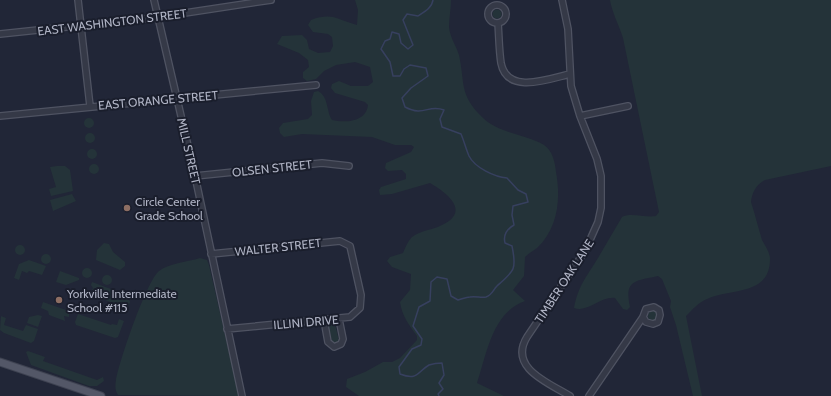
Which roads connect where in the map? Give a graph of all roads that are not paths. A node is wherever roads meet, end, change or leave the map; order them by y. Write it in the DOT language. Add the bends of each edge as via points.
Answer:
graph roads {
  1 [pos="78,0"];
  2 [pos="154,0"];
  3 [pos="271,0"];
  4 [pos="562,0"];
  5 [pos="158,17"];
  6 [pos="498,23"];
  7 [pos="80,25"];
  8 [pos="0,34"];
  9 [pos="570,74"];
  10 [pos="316,85"];
  11 [pos="177,99"];
  12 [pos="90,106"];
  13 [pos="628,106"];
  14 [pos="0,116"];
  15 [pos="580,116"];
  16 [pos="349,166"];
  17 [pos="195,176"];
  18 [pos="345,243"];
  19 [pos="211,254"];
  20 [pos="643,317"];
  21 [pos="339,319"];
  22 [pos="324,320"];
  23 [pos="227,329"];
  24 [pos="0,362"];
  25 [pos="101,396"];
  26 [pos="242,396"];
  27 [pos="570,396"];
  28 [pos="589,396"];
  1 -- 7 [label="street"];
  2 -- 5 [label="street, MILL STREET"];
  3 -- 5 [label="street, EAST WASHINGTON STREET"];
  4 -- 9 [label="street, TIMBER OAK LANE" via="568,29"];
  5 -- 7 [label="street, EAST WASHINGTON STREET"];
  5 -- 11 [label="street, MILL STREET"];
  6 -- 9 [label="street" via="501,64 505,74 516,82 527,84"];
  7 -- 8 [label="street, EAST WASHINGTON STREET"];
  7 -- 12 [label="street"];
  9 -- 15 [label="street, TIMBER OAK LANE"];
  10 -- 11 [label="street, EAST ORANGE STREET"];
  11 -- 12 [label="street, EAST ORANGE STREET"];
  11 -- 17 [label="street, MILL STREET"];
  12 -- 14 [label="street, EAST ORANGE STREET"];
  13 -- 15 [label="street"];
  15 -- 27 [label="street, TIMBER OAK LANE" via="598,159 601,176 601,208 598,222 585,251 527,337 522,349 524,362 532,372"];
  16 -- 17 [label="street, OLSEN STREET" via="322,163"];
  17 -- 19 [label="street, MILL STREET"];
  18 -- 19 [label="street, WALTER STREET" via="340,241"];
  18 -- 21 [label="street, ILLINI DRIVE" via="350,246 362,304 354,315"];
  19 -- 23 [label="street, MILL STREET"];
  20 -- 28 [label="street"];
  21 -- 22 [label="street, ILLINI DRIVE"];
  21 -- 22 [label="street" via="343,339 341,344 334,347 328,342"];
  22 -- 23 [label="street, ILLINI DRIVE"];
  23 -- 26 [label="street, MILL STREET"];
  24 -- 25 [label="main road"];
}
